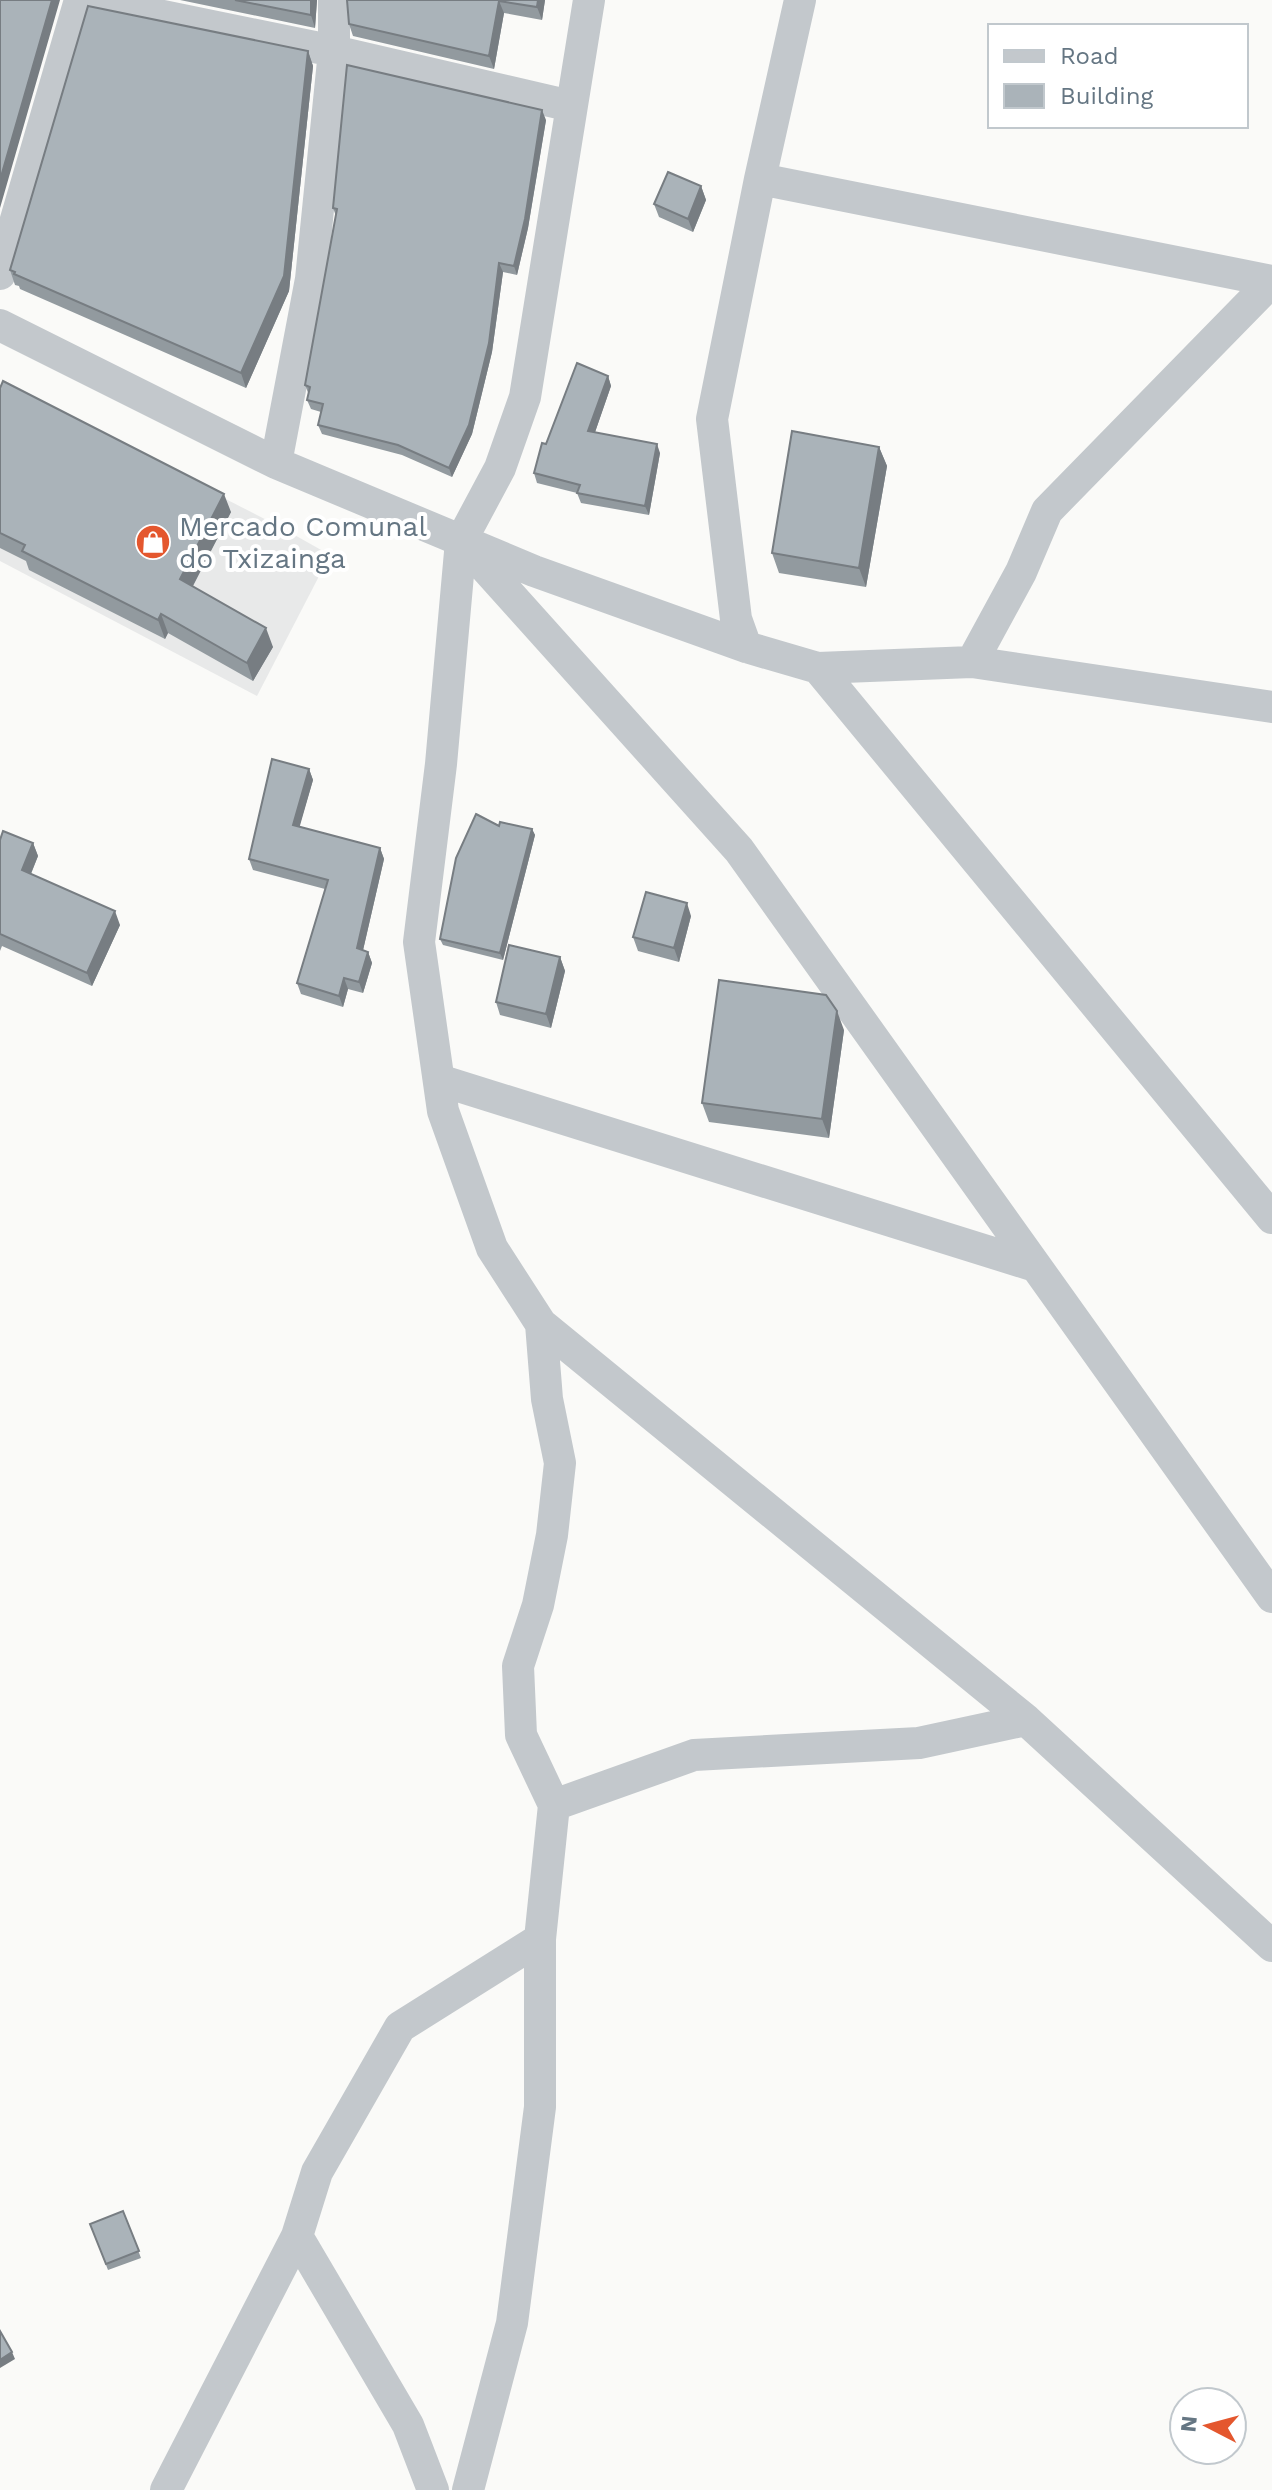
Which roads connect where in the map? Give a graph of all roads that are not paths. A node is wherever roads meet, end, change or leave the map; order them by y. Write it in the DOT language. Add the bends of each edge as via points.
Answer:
graph roads {
  1 [pos="83,0"];
  2 [pos="334,0"];
  3 [pos="589,0"];
  4 [pos="800,0"];
  5 [pos="334,51"];
  6 [pos="571,106"];
  7 [pos="760,179"];
  8 [pos="0,274"];
  9 [pos="1272,281"];
  10 [pos="0,325"];
  11 [pos="276,463"];
  12 [pos="461,541"];
  13 [pos="746,647"];
  14 [pos="972,662"];
  15 [pos="818,668"];
  16 [pos="1272,707"];
  17 [pos="439,1080"];
  18 [pos="1272,1218"];
  19 [pos="1035,1266"];
  20 [pos="541,1324"];
  21 [pos="1272,1597"];
  22 [pos="1026,1720"];
  23 [pos="554,1805"];
  24 [pos="540,1939"];
  25 [pos="1272,1946"];
  26 [pos="297,2236"];
  27 [pos="166,2490"];
  28 [pos="433,2490"];
  29 [pos="468,2490"];
  1 -- 5 [label="street"];
  1 -- 8 [label="street"];
  2 -- 5 [label="street"];
  3 -- 6 [label="street"];
  4 -- 7 [label="street"];
  5 -- 6 [label="street"];
  5 -- 11 [label="street" via="311,279"];
  6 -- 12 [label="street" via="525,397 500,468"];
  7 -- 9 [label="street"];
  7 -- 13 [label="street" via="712,419 736,619"];
  9 -- 14 [label="street" via="1047,511"];
  10 -- 11 [label="street"];
  11 -- 12 [label="street"];
  12 -- 13 [label="street"];
  12 -- 17 [label="street" via="419,942"];
  12 -- 19 [label="street" via="739,850"];
  13 -- 15 [label="street"];
  14 -- 15 [label="street"];
  14 -- 16 [label="street"];
  15 -- 18 [label="street"];
  17 -- 19 [label="street"];
  17 -- 20 [label="street" via="443,1111 492,1248"];
  19 -- 21 [label="street"];
  20 -- 22 [label="street"];
  20 -- 23 [label="street" via="547,1399 560,1463 538,1605 518,1666 521,1735"];
  22 -- 23 [label="street" via="919,1743 694,1755"];
  22 -- 25 [label="street"];
  23 -- 24 [label="street"];
  24 -- 26 [label="street" via="400,2027 317,2172"];
  24 -- 29 [label="street" via="540,2107 512,2323"];
  26 -- 27 [label="street"];
  26 -- 28 [label="street" via="408,2425"];
}
